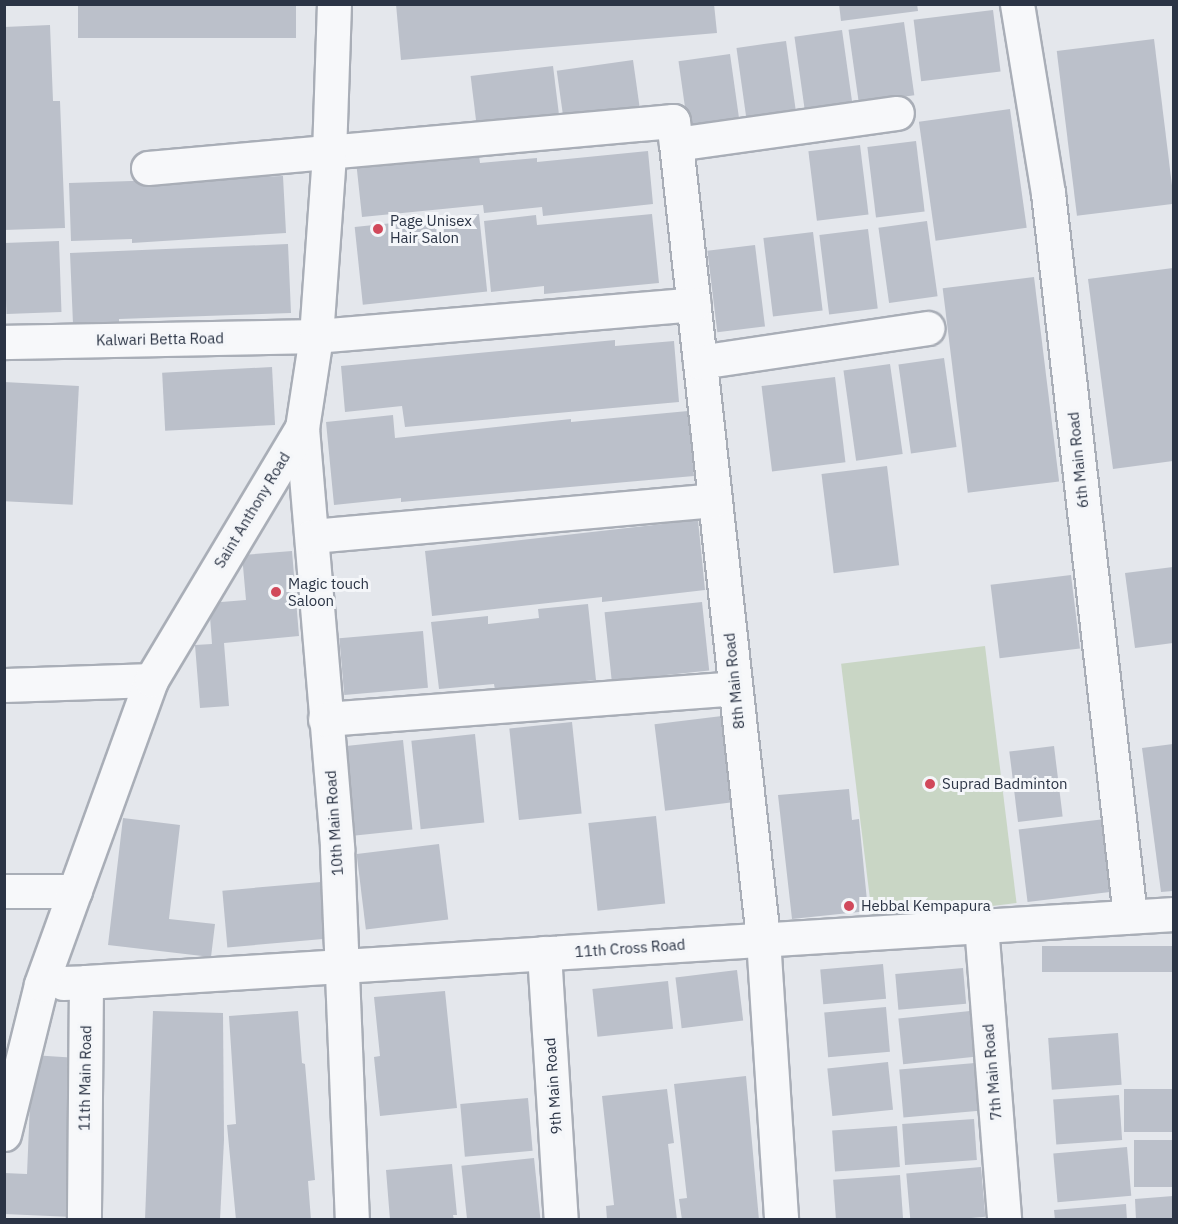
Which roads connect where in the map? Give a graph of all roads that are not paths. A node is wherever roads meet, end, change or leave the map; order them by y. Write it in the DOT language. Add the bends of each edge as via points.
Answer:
graph roads {
  1 [pos="334,4"];
  2 [pos="1017,4"];
  3 [pos="897,113"];
  4 [pos="676,144"];
  5 [pos="329,154"];
  6 [pos="148,168"];
  7 [pos="694,304"];
  8 [pos="927,328"];
  9 [pos="316,336"];
  10 [pos="4,342"];
  11 [pos="700,362"];
  12 [pos="302,428"];
  13 [pos="714,500"];
  14 [pos="312,536"];
  15 [pos="152,680"];
  16 [pos="4,686"];
  17 [pos="735,687"];
  18 [pos="325,719"];
  19 [pos="4,891"];
  20 [pos="75,891"];
  21 [pos="1173,914"];
  22 [pos="1130,916"];
  23 [pos="981,925"];
  24 [pos="763,939"];
  25 [pos="544,953"];
  26 [pos="341,966"];
  27 [pos="87,982"];
  28 [pos="41,984"];
  29 [pos="4,1134"];
  30 [pos="84,1220"];
  31 [pos="352,1220"];
  32 [pos="561,1220"];
  33 [pos="781,1220"];
  34 [pos="1004,1220"];
  1 -- 5 [label="street, Saint Anthony Road"];
  2 -- 22 [label="street, 6th Main Road" via="1048,193"];
  3 -- 4 [label="street"];
  4 -- 5 [label="street" via="673,122"];
  4 -- 7 [label="street, 8th Main Road"];
  5 -- 6 [label="street"];
  5 -- 9 [label="street, Saint Anthony Road"];
  7 -- 9 [label="street, Kalwari Betta Road"];
  7 -- 11 [label="street, 8th Main Road"];
  8 -- 11 [label="street"];
  9 -- 10 [label="street, Kalwari Betta Road"];
  9 -- 12 [label="street, Saint Anthony Road"];
  11 -- 13 [label="street, 8th Main Road"];
  12 -- 14 [label="street, 10th Main Road"];
  12 -- 15 [label="street, Saint Anthony Road"];
  13 -- 14 [label="street"];
  13 -- 17 [label="street, 8th Main Road"];
  14 -- 18 [label="street, 10th Main Road"];
  15 -- 16 [label="street"];
  15 -- 20 [label="street, Saint Anthony Road"];
  17 -- 18 [label="street"];
  17 -- 24 [label="street, 8th Main Road"];
  18 -- 26 [label="street, 10th Main Road" via="337,849"];
  19 -- 20 [label="street"];
  20 -- 28 [label="street, Saint Anthony Road"];
  21 -- 22 [label="street, 11th Cross Road"];
  22 -- 23 [label="street, 11th Cross Road"];
  23 -- 24 [label="street, 11th Cross Road"];
  23 -- 34 [label="street, 7th Main Road"];
  24 -- 25 [label="street, 11th Cross Road"];
  24 -- 33 [label="street, 8th Main Road"];
  25 -- 26 [label="street, 11th Cross Road"];
  25 -- 32 [label="street, 9th Main Road"];
  26 -- 27 [label="street, 11th Cross Road"];
  26 -- 31 [label="street, 10th Main Road"];
  27 -- 28 [label="street"];
  27 -- 30 [label="street, 11th Main Road"];
  28 -- 29 [label="street, Saint Anthony Road"];
}
